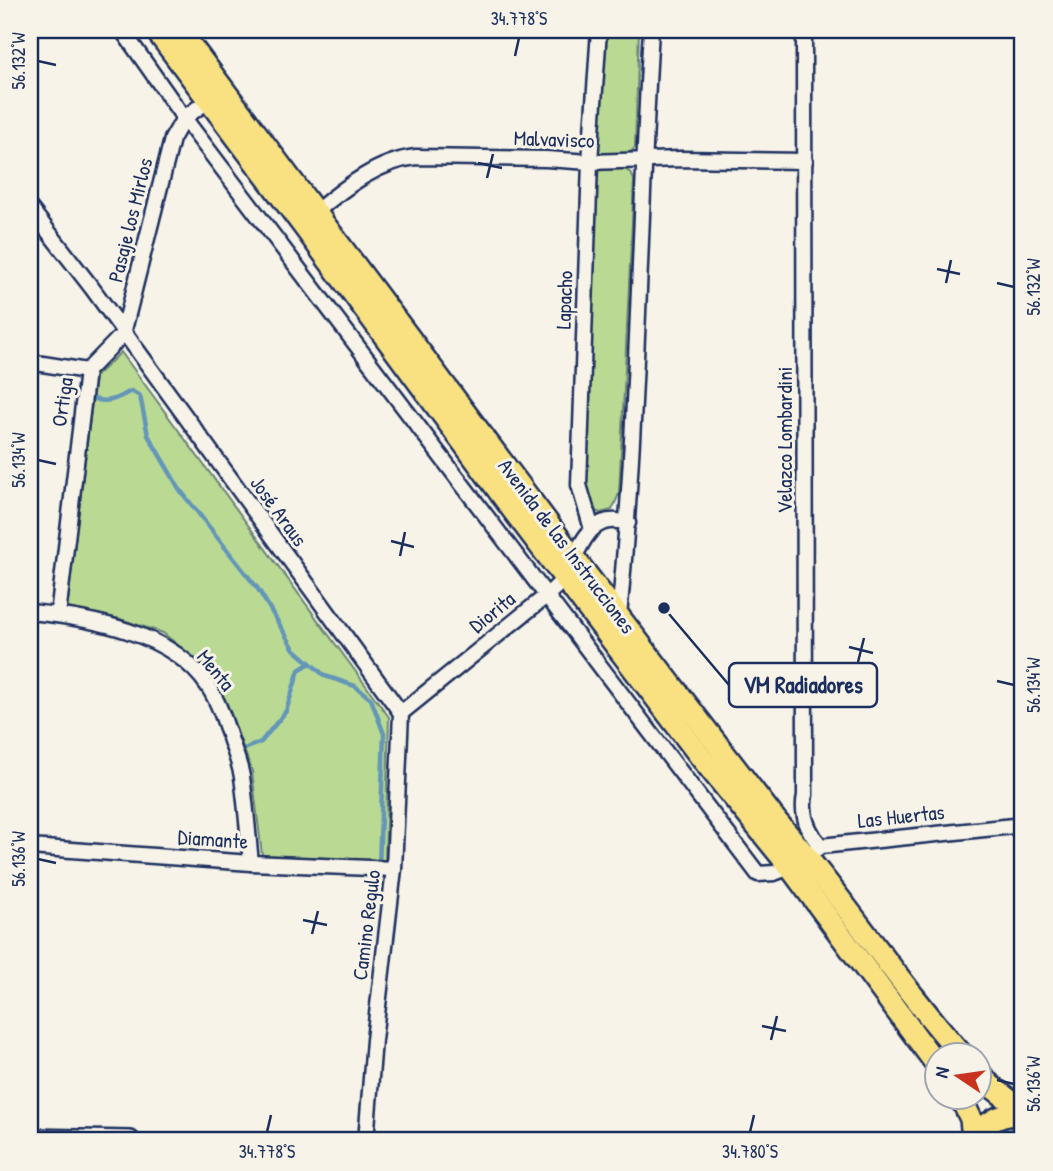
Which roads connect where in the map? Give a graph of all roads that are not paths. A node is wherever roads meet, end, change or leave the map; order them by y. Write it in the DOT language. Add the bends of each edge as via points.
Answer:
graph roads {
  1 [pos="122,30"];
  2 [pos="156,30"];
  3 [pos="180,30"];
  4 [pos="599,30"];
  5 [pos="651,30"];
  6 [pos="804,30"];
  7 [pos="209,100"];
  8 [pos="184,118"];
  9 [pos="643,161"];
  10 [pos="805,161"];
  11 [pos="590,162"];
  12 [pos="30,208"];
  13 [pos="317,211"];
  14 [pos="123,334"];
  15 [pos="30,362"];
  16 [pos="87,371"];
  17 [pos="628,523"];
  18 [pos="592,529"];
  19 [pos="573,557"];
  20 [pos="564,578"];
  21 [pos="546,596"];
  22 [pos="30,612"];
  23 [pos="58,615"];
  24 [pos="619,616"];
  25 [pos="401,713"];
  26 [pos="1023,825"];
  27 [pos="30,847"];
  28 [pos="806,856"];
  29 [pos="251,863"];
  30 [pos="394,869"];
  31 [pos="952,1042"];
  32 [pos="923,1043"];
  33 [pos="993,1088"];
  34 [pos="968,1112"];
  35 [pos="1023,1113"];
  36 [pos="30,1139"];
  37 [pos="973,1140"];
  38 [pos="100,1141"];
  39 [pos="130,1141"];
  40 [pos="366,1141"];
  1 -- 8 [label="street"];
  2 -- 7 [label="main road, Avenida de las Instrucciones"];
  3 -- 13 [label="main road, Avenida de las Instrucciones"];
  4 -- 11 [label="street, Lapacho"];
  5 -- 9 [label="street"];
  6 -- 10 [label="street, Velazco Lombardini"];
  7 -- 8 [label="street"];
  7 -- 20 [label="main road, Avenida de las Instrucciones"];
  8 -- 14 [label="street, Pasaje los Mirlos" via="172,139"];
  8 -- 21 [label="street"];
  9 -- 10 [label="street, Malvavisco"];
  9 -- 11 [label="street, Malvavisco"];
  9 -- 17 [label="street"];
  10 -- 28 [label="street, Velazco Lombardini"];
  11 -- 13 [label="street, Malvavisco" via="400,159"];
  11 -- 18 [label="street, Lapacho" via="579,485"];
  12 -- 14 [label="street, José Araus"];
  13 -- 19 [label="main road, Avenida de las Instrucciones"];
  14 -- 16 [label="street, Ortiga"];
  14 -- 25 [label="street, José Araus"];
  15 -- 16 [label="street"];
  16 -- 23 [label="street, Ortiga"];
  17 -- 18 [label="street" via="604,520"];
  17 -- 24 [label="street"];
  18 -- 19 [label="street, Diorita"];
  19 -- 20 [label="street, Diorita"];
  19 -- 24 [label="main road, Avenida de las Instrucciones"];
  20 -- 21 [label="street, Diorita"];
  20 -- 28 [label="main road, Avenida de las Instrucciones" via="708,767"];
  21 -- 25 [label="street, Diorita"];
  21 -- 28 [label="street" via="758,874 774,873"];
  22 -- 23 [label="street, Menta"];
  23 -- 29 [label="street, Menta" via="138,634 189,664 207,685 221,710 242,774"];
  24 -- 28 [label="main road, Avenida de las Instrucciones"];
  25 -- 30 [label="street, Camino Regulo"];
  26 -- 28 [label="street, Las Huertas"];
  27 -- 29 [label="street, Diamante"];
  28 -- 31 [label="main road, Avenida de las Instrucciones"];
  28 -- 32 [label="main road, Avenida de las Instrucciones"];
  29 -- 30 [label="street, Diamante"];
  30 -- 40 [label="street, Camino Regulo"];
  33 -- 35 [label="main road"];
  34 -- 37 [label="main road"];
  35 -- 37 [label="main road" via="1000,1116"];
  36 -- 38 [label="street"];
  38 -- 39 [label="street"];
}
